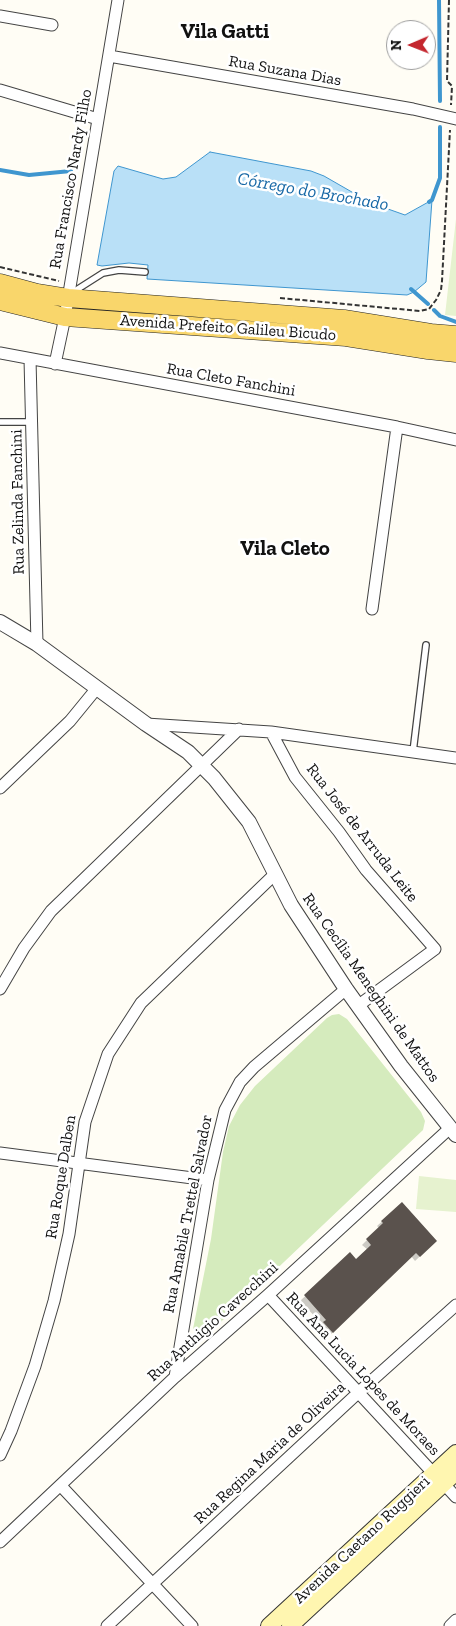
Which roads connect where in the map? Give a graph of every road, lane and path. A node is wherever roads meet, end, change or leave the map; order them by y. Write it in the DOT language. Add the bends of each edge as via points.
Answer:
graph roads {
  1 [pos="118,0"];
  2 [pos="449,0"];
  3 [pos="0,16"];
  4 [pos="52,25"];
  5 [pos="109,56"];
  6 [pos="0,90"];
  7 [pos="453,118"];
  8 [pos="98,119"];
  9 [pos="0,267"];
  10 [pos="145,272"];
  11 [pos="0,283"];
  12 [pos="69,292"];
  13 [pos="272,298"];
  14 [pos="0,301"];
  15 [pos="64,317"];
  16 [pos="456,335"];
  17 [pos="0,353"];
  18 [pos="456,353"];
  19 [pos="30,359"];
  20 [pos="55,364"];
  21 [pos="0,422"];
  22 [pos="33,422"];
  23 [pos="397,427"];
  24 [pos="456,440"];
  25 [pos="372,609"];
  26 [pos="0,622"];
  27 [pos="37,644"];
  28 [pos="426,645"];
  29 [pos="97,688"];
  30 [pos="146,724"];
  31 [pos="238,729"];
  32 [pos="271,732"];
  33 [pos="413,752"];
  34 [pos="456,758"];
  35 [pos="202,765"];
  36 [pos="0,788"];
  37 [pos="275,874"];
  38 [pos="0,989"];
  39 [pos="346,989"];
  40 [pos="359,1005"];
  41 [pos="453,1131"];
  42 [pos="0,1152"];
  43 [pos="78,1163"];
  44 [pos="208,1180"];
  45 [pos="268,1295"];
  46 [pos="456,1304"];
  47 [pos="175,1377"];
  48 [pos="358,1392"];
  49 [pos="456,1453"];
  50 [pos="0,1455"];
  51 [pos="456,1472"];
  52 [pos="438,1479"];
  53 [pos="61,1486"];
  54 [pos="456,1497"];
  55 [pos="0,1542"];
  56 [pos="153,1584"];
  57 [pos="456,1620"];
  58 [pos="107,1626"];
  59 [pos="192,1626"];
  60 [pos="269,1626"];
  61 [pos="290,1626"];
  62 [pos="450,1626"];
  1 -- 5 [label="street, Rua Francisco Nardy Filho"];
  2 -- 7 [label="path" via="446,81 452,86"];
  3 -- 4 [label="street"];
  5 -- 7 [label="street, Rua Suzana Dias"];
  5 -- 8 [label="street, Rua Francisco Nardy Filho"];
  6 -- 8 [label="street"];
  7 -- 13 [label="path" via="441,290 429,309 420,311"];
  8 -- 12 [label="street, Rua Francisco Nardy Filho"];
  9 -- 12 [label="path"];
  10 -- 12 [label="lane" via="118,270 103,273"];
  11 -- 12 [label="main road, Avenida Prefeito Galileu Bicudo" via="37,293"];
  12 -- 15 [label="street, Rua Francisco Nardy Filho"];
  12 -- 16 [label="main road, Avenida Prefeito Galileu Bicudo" via="344,319"];
  14 -- 15 [label="main road, Avenida Prefeito Galileu Bicudo"];
  15 -- 18 [label="main road, Avenida Prefeito Galileu Bicudo" via="346,337"];
  15 -- 20 [label="street, Rua Francisco Nardy Filho"];
  17 -- 19 [label="street, Rua Cleto Fanchini"];
  19 -- 20 [label="street, Rua Cleto Fanchini"];
  19 -- 22 [label="street, Rua Zelinda Fanchini"];
  20 -- 23 [label="street, Rua Cleto Fanchini"];
  21 -- 22 [label="lane"];
  22 -- 27 [label="street, Rua Zelinda Fanchini"];
  23 -- 24 [label="street, Rua Cleto Fanchini"];
  23 -- 25 [label="street"];
  26 -- 27 [label="street, Rua Cecília Meneghini de Mattos"];
  27 -- 29 [label="street, Rua Cecília Meneghini de Mattos"];
  28 -- 33 [label="lane"];
  29 -- 30 [label="street, Rua Cecília Meneghini de Mattos"];
  29 -- 36 [label="street" via="70,721"];
  30 -- 31 [label="street"];
  30 -- 35 [label="street, Rua Cecília Meneghini de Mattos"];
  31 -- 32 [label="street"];
  31 -- 35 [label="street"];
  32 -- 33 [label="street"];
  32 -- 40 [label="street, Rua José de Arruda Leite" via="295,777 366,870 435,949"];
  33 -- 34 [label="street"];
  35 -- 37 [label="street, Rua Cecília Meneghini de Mattos" via="249,822"];
  35 -- 38 [label="street" via="51,911"];
  37 -- 39 [label="street, Rua Cecília Meneghini de Mattos" via="291,905"];
  37 -- 43 [label="street, Rua Roque Dalben" via="141,1003 108,1054 85,1122"];
  39 -- 40 [label="street, Rua Cecília Meneghini de Mattos"];
  39 -- 44 [label="street, Rua Amabile Trettel Salvador" via="240,1082 225,1110"];
  40 -- 41 [label="street, Rua Cecília Meneghini de Mattos" via="401,1066"];
  41 -- 45 [label="street, Rua Anthigio Cavecchini"];
  42 -- 43 [label="street"];
  43 -- 44 [label="street"];
  43 -- 50 [label="street, Rua Roque Dalben" via="69,1234 54,1301 35,1366"];
  44 -- 47 [label="street, Rua Amabile Trettel Salvador"];
  45 -- 47 [label="street, Rua Anthigio Cavecchini"];
  45 -- 48 [label="street, Rua Ana Lucia Lopes de Moraes"];
  46 -- 48 [label="street, Rua Regina Maria de Oliveira"];
  47 -- 53 [label="street, Rua Anthigio Cavecchini"];
  48 -- 52 [label="street, Rua Ana Lucia Lopes de Moraes"];
  48 -- 56 [label="street, Rua Regina Maria de Oliveira"];
  49 -- 52 [label="main road, Avenida Caetano Ruggieri"];
  51 -- 52 [label="main road, Avenida Caetano Ruggieri"];
  52 -- 54 [label="street, Rua Ana Lucia Lopes de Moraes"];
  52 -- 60 [label="main road, Avenida Caetano Ruggieri"];
  52 -- 61 [label="main road, Avenida Caetano Ruggieri"];
  53 -- 55 [label="street, Rua Anthigio Cavecchini"];
  53 -- 56 [label="street"];
  56 -- 58 [label="street, Rua Regina Maria de Oliveira"];
  56 -- 59 [label="street"];
  57 -- 62 [label="street"];
}
